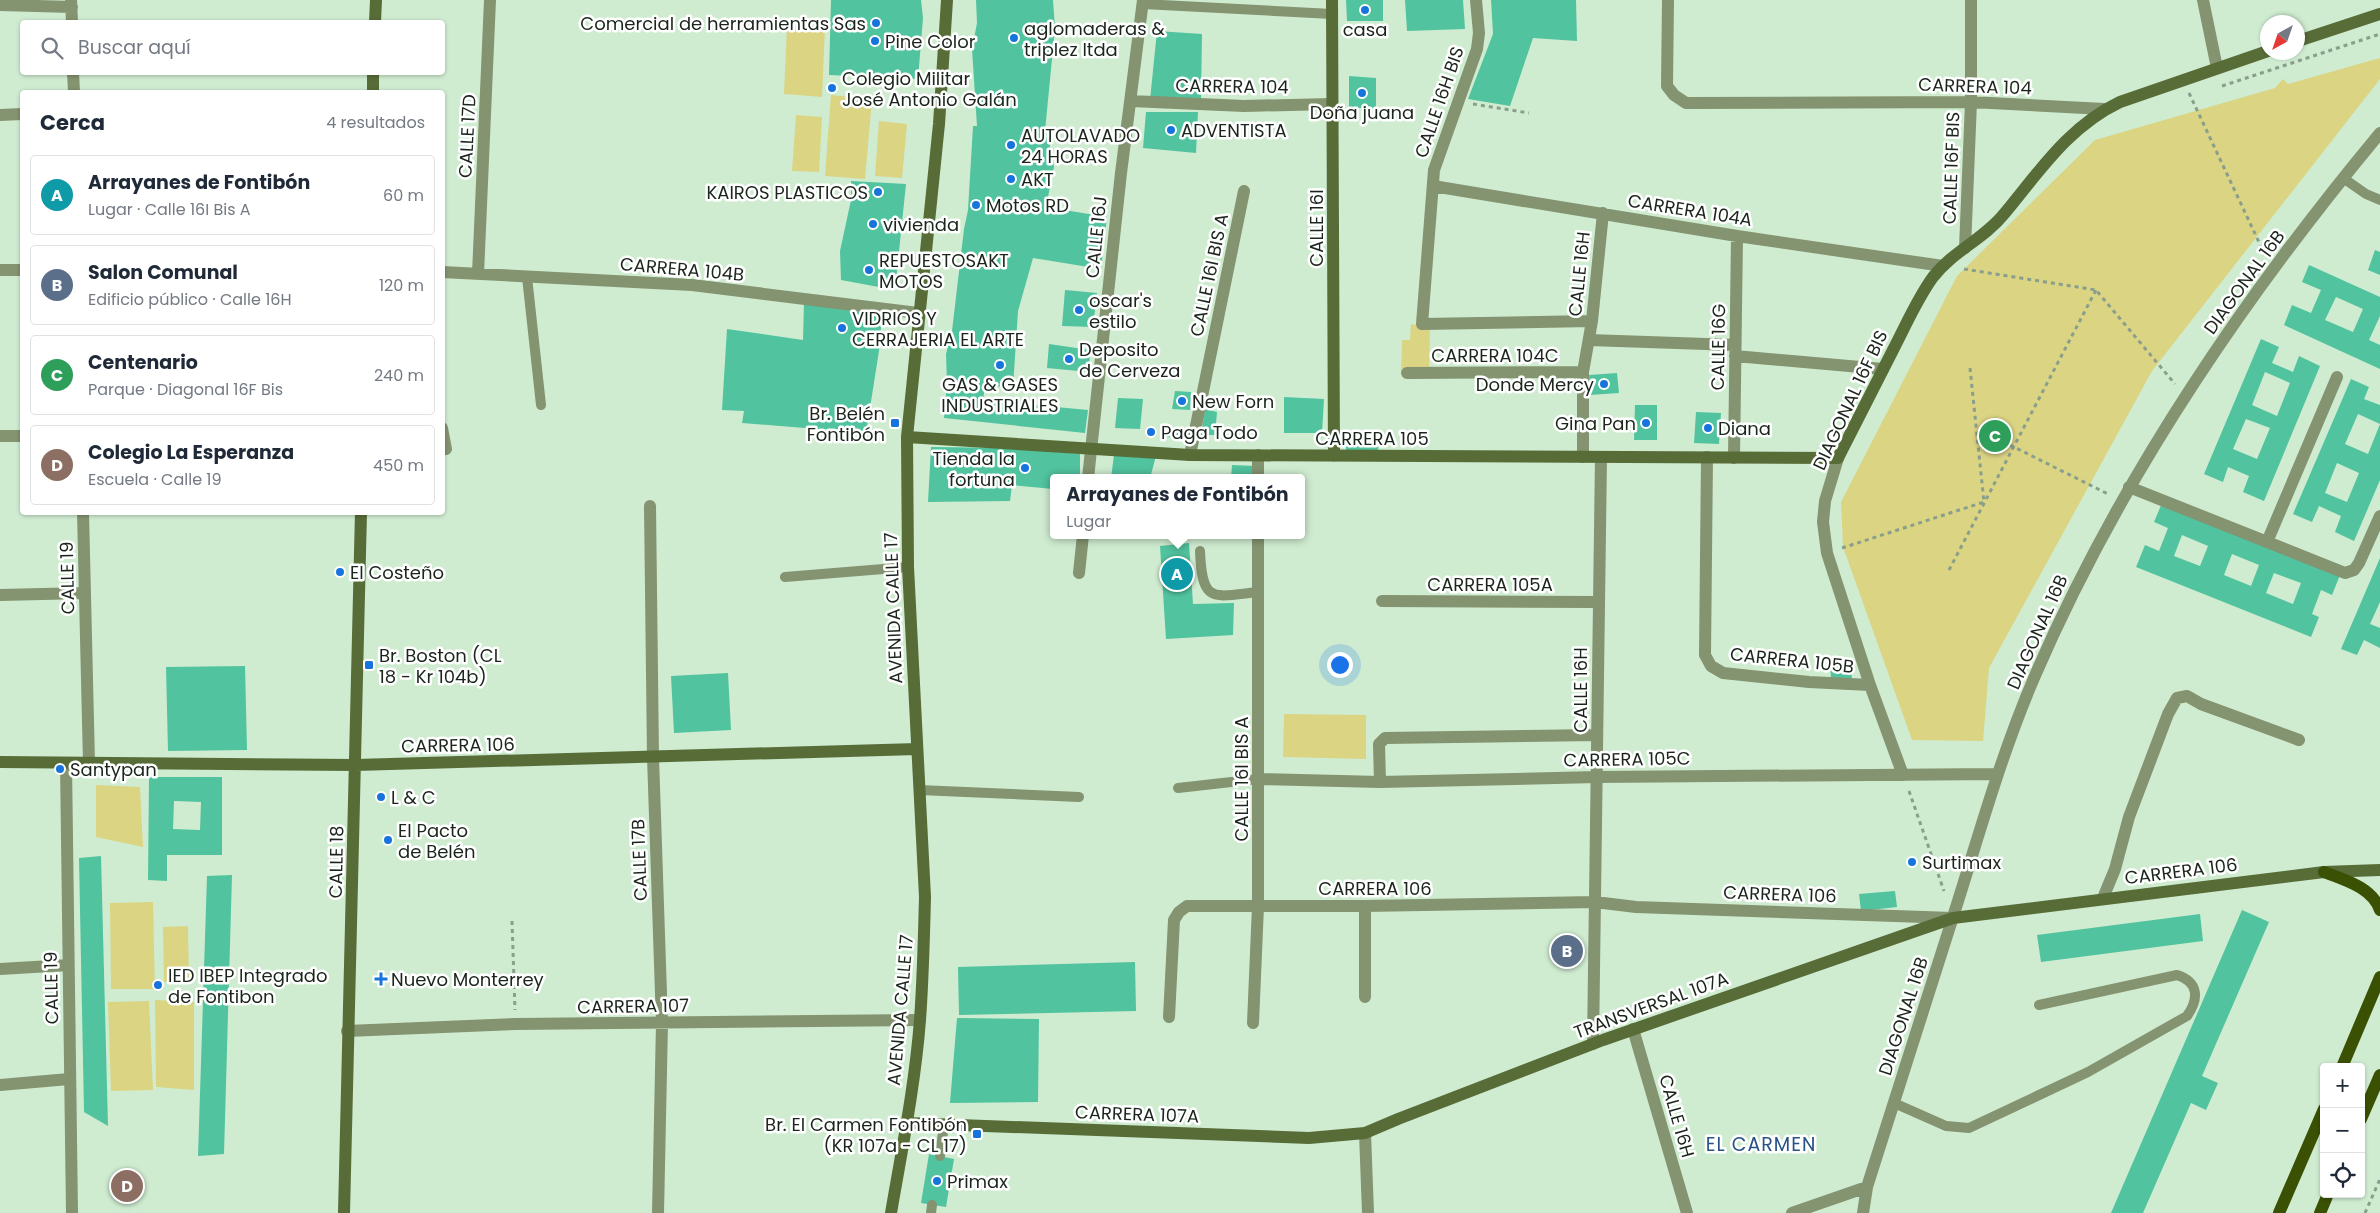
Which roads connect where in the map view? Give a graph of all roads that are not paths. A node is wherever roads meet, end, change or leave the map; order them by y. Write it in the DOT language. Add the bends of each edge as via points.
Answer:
graph roads {
  1 [pos="376,0"];
  2 [pos="490,0"];
  3 [pos="947,0"];
  4 [pos="1332,0"];
  5 [pos="1476,0"];
  6 [pos="1668,0"];
  7 [pos="1971,0"];
  8 [pos="2203,0"];
  9 [pos="1143,2"];
  10 [pos="72,4"];
  11 [pos="0,5"];
  12 [pos="1332,14"];
  13 [pos="2380,14"];
  14 [pos="72,20"];
  15 [pos="375,20"];
  16 [pos="2305,40"];
  17 [pos="2260,54"];
  18 [pos="2217,68"];
  19 [pos="73,75"];
  20 [pos="374,75"];
  21 [pos="74,90"];
  22 [pos="373,90"];
  23 [pos="1132,101"];
  24 [pos="1971,102"];
  25 [pos="1332,104"];
  26 [pos="2104,109"];
  27 [pos="20,114"];
  28 [pos="0,115"];
  29 [pos="2380,133"];
  30 [pos="2342,178"];
  31 [pos="1433,186"];
  32 [pos="1244,191"];
  33 [pos="2380,200"];
  34 [pos="1602,213"];
  35 [pos="1737,236"];
  36 [pos="1965,248"];
  37 [pos="1942,266"];
  38 [pos="0,270"];
  39 [pos="20,270"];
  40 [pos="445,272"];
  41 [pos="478,274"];
  42 [pos="527,277"];
  43 [pos="918,313"];
  44 [pos="1592,321"];
  45 [pos="1589,340"];
  46 [pos="1735,350"];
  47 [pos="1883,369"];
  48 [pos="1583,372"];
  49 [pos="1407,374"];
  50 [pos="2337,378"];
  51 [pos="541,405"];
  52 [pos="0,436"];
  53 [pos="20,436"];
  54 [pos="907,437"];
  55 [pos="445,444"];
  56 [pos="1090,448"];
  57 [pos="446,449"];
  58 [pos="1190,454"];
  59 [pos="1258,455"];
  60 [pos="1334,456"];
  61 [pos="1583,457"];
  62 [pos="1600,457"];
  63 [pos="1707,458"];
  64 [pos="1734,458"];
  65 [pos="1838,458"];
  66 [pos="1088,474"];
  67 [pos="1258,474"];
  68 [pos="2129,487"];
  69 [pos="650,506"];
  70 [pos="83,515"];
  71 [pos="362,515"];
  72 [pos="2380,516"];
  73 [pos="1083,539"];
  74 [pos="1258,539"];
  75 [pos="2267,542"];
  76 [pos="1200,551"];
  77 [pos="908,567"];
  78 [pos="1080,573"];
  79 [pos="785,577"];
  80 [pos="1258,592"];
  81 [pos="85,593"];
  82 [pos="0,595"];
  83 [pos="1382,600"];
  84 [pos="1598,602"];
  85 [pos="1870,685"];
  86 [pos="1597,735"];
  87 [pos="2299,740"];
  88 [pos="917,749"];
  89 [pos="654,757"];
  90 [pos="0,762"];
  91 [pos="66,762"];
  92 [pos="89,763"];
  93 [pos="356,764"];
  94 [pos="1996,774"];
  95 [pos="1903,775"];
  96 [pos="1596,777"];
  97 [pos="1258,780"];
  98 [pos="1380,782"];
  99 [pos="1178,788"];
  100 [pos="919,790"];
  101 [pos="1079,797"];
  102 [pos="2380,870"];
  103 [pos="2324,872"];
  104 [pos="2103,898"];
  105 [pos="1594,902"];
  106 [pos="1258,906"];
  107 [pos="1365,906"];
  108 [pos="2380,910"];
  109 [pos="1953,918"];
  110 [pos="68,965"];
  111 [pos="0,969"];
  112 [pos="2380,977"];
  113 [pos="1365,997"];
  114 [pos="2039,1005"];
  115 [pos="1169,1017"];
  116 [pos="920,1020"];
  117 [pos="662,1023"];
  118 [pos="1252,1023"];
  119 [pos="1633,1029"];
  120 [pos="347,1031"];
  121 [pos="1593,1044"];
  122 [pos="2344,1063"];
  123 [pos="2380,1075"];
  124 [pos="69,1079"];
  125 [pos="0,1085"];
  126 [pos="1894,1103"];
  127 [pos="2365,1110"];
  128 [pos="2320,1118"];
  129 [pos="907,1123"];
  130 [pos="944,1124"];
  131 [pos="1365,1134"];
  132 [pos="940,1156"];
  133 [pos="1867,1187"];
  134 [pos="2326,1198"];
  135 [pos="72,1213"];
  136 [pos="344,1213"];
  137 [pos="658,1213"];
  138 [pos="894,1213"];
  139 [pos="1368,1213"];
  140 [pos="1687,1213"];
  141 [pos="1792,1213"];
  142 [pos="1863,1213"];
  143 [pos="2279,1213"];
  144 [pos="2320,1213"];
  1 -- 15 [label="street"];
  2 -- 41 [label="street, CALLE 17D"];
  3 -- 43 [label="street, AVENIDA CALLE 17" via="939,124"];
  4 -- 12 [label="street, CALLE 16I"];
  5 -- 31 [label="street, CALLE 16H BIS" via="1477,49 1434,170"];
  6 -- 24 [label="street, CARRERA 104" via="1667,86 1686,103"];
  7 -- 24 [label="street, CALLE 16F BIS"];
  8 -- 18 [label="street"];
  9 -- 12 [label="lane"];
  9 -- 23 [label="street, CALLE 16J"];
  10 -- 11 [label="street"];
  10 -- 14 [label="street"];
  12 -- 25 [label="street, CALLE 16I"];
  13 -- 16 [label="street"];
  17 -- 18 [label="street, CARRERA 104"];
  18 -- 26 [label="street, CARRERA 104"];
  19 -- 21 [label="street"];
  20 -- 22 [label="street"];
  23 -- 25 [label="street, CARRERA 104" via="1244,106"];
  23 -- 56 [label="street, CALLE 16J"];
  24 -- 26 [label="street, CARRERA 104"];
  24 -- 36 [label="street, CALLE 16F BIS"];
  25 -- 60 [label="street, CALLE 16I"];
  26 -- 36 [label="street, DIAGONAL 16F BIS" via="2060,146 1998,221"];
  27 -- 28 [label="street"];
  29 -- 30 [label="street, DIAGONAL 16B"];
  30 -- 33 [label="lane"];
  30 -- 68 [label="street, DIAGONAL 16B" via="2185,396"];
  31 -- 34 [label="street, CARRERA 104A"];
  31 -- 44 [label="street, CALLE 16H BIS" via="1422,324"];
  32 -- 58 [label="street, CALLE 16I BIS A"];
  34 -- 35 [label="street, CARRERA 104A"];
  34 -- 44 [label="street, CALLE 16H"];
  35 -- 37 [label="street, CARRERA 104A"];
  35 -- 46 [label="street, CALLE 16G"];
  36 -- 37 [label="street, DIAGONAL 16F BIS"];
  37 -- 47 [label="street, DIAGONAL 16F BIS" via="1915,307"];
  38 -- 39 [label="street"];
  40 -- 41 [label="street, CARRERA 104B"];
  41 -- 42 [label="street, CARRERA 104B"];
  42 -- 43 [label="street, CARRERA 104B" via="692,284"];
  42 -- 51 [label="lane"];
  43 -- 54 [label="street, AVENIDA CALLE 17"];
  44 -- 45 [label="street, CALLE 16H"];
  45 -- 46 [label="street"];
  45 -- 48 [label="street, CALLE 16H"];
  46 -- 47 [label="street"];
  46 -- 64 [label="street, CALLE 16G"];
  47 -- 65 [label="street, DIAGONAL 16F BIS"];
  48 -- 49 [label="street, CARRERA 104C"];
  48 -- 61 [label="street, CALLE 16H"];
  50 -- 75 [label="street"];
  52 -- 53 [label="street"];
  54 -- 56 [label="street, CARRERA 105"];
  54 -- 77 [label="street, AVENIDA CALLE 17"];
  55 -- 57 [label="street"];
  56 -- 58 [label="street, CARRERA 105"];
  56 -- 66 [label="street, CALLE 16J"];
  58 -- 59 [label="street, CARRERA 105"];
  59 -- 60 [label="street, CARRERA 105"];
  59 -- 67 [label="street"];
  60 -- 61 [label="street, CARRERA 105"];
  61 -- 62 [label="street, CARRERA 105"];
  62 -- 63 [label="street, CARRERA 105"];
  62 -- 84 [label="street, CALLE 16H"];
  63 -- 64 [label="street, CARRERA 105"];
  63 -- 85 [label="street, CARRERA 105B" via="1705,656 1711,666 1723,673"];
  64 -- 65 [label="street, CARRERA 105"];
  65 -- 85 [label="street, DIAGONAL 16F BIS" via="1825,501 1823,522 1827,553"];
  68 -- 75 [label="street"];
  68 -- 94 [label="street, DIAGONAL 16B" via="2066,606"];
  69 -- 89 [label="street, CALLE 17B"];
  70 -- 81 [label="street, CALLE 19"];
  71 -- 93 [label="street, CALLE 18"];
  72 -- 75 [label="street" via="2354,570 2345,573"];
  73 -- 78 [label="street"];
  74 -- 80 [label="street, CALLE 16I BIS A"];
  76 -- 80 [label="lane" via="1201,578 1206,589 1218,596"];
  77 -- 79 [label="lane"];
  77 -- 88 [label="street, AVENIDA CALLE 17"];
  80 -- 97 [label="street, CALLE 16I BIS A"];
  81 -- 82 [label="street"];
  81 -- 92 [label="street, CALLE 19"];
  83 -- 84 [label="street, CARRERA 105A"];
  84 -- 86 [label="street, CALLE 16H"];
  85 -- 95 [label="street, DIAGONAL 16F BIS"];
  86 -- 96 [label="street, CALLE 16H"];
  86 -- 98 [label="street, CARRERA 105C" via="1386,738 1378,744"];
  87 -- 104 [label="street" via="2187,696 2177,698 2132,808"];
  88 -- 89 [label="street, CARRERA 106"];
  88 -- 100 [label="street, AVENIDA CALLE 17"];
  89 -- 93 [label="street, CARRERA 106"];
  89 -- 117 [label="street, CALLE 17B"];
  90 -- 91 [label="street, CARRERA 106"];
  91 -- 92 [label="street, CARRERA 106"];
  91 -- 110 [label="street, CALLE 19"];
  92 -- 93 [label="street, CARRERA 106"];
  93 -- 120 [label="street, CALLE 18"];
  94 -- 95 [label="street, CARRERA 105C"];
  94 -- 109 [label="street, DIAGONAL 16B"];
  95 -- 96 [label="street, CARRERA 105C"];
  96 -- 98 [label="street, CARRERA 105C"];
  96 -- 105 [label="street, CALLE 16H"];
  97 -- 98 [label="street, CARRERA 105C"];
  97 -- 99 [label="lane"];
  97 -- 106 [label="street, CALLE 16I BIS A"];
  100 -- 101 [label="lane"];
  100 -- 116 [label="street, AVENIDA CALLE 17" via="925,897"];
  102 -- 103 [label="street, CARRERA 106"];
  103 -- 104 [label="street, CARRERA 106"];
  103 -- 108 [label="main road" via="2355,884 2370,895"];
  104 -- 109 [label="street, CARRERA 106"];
  105 -- 107 [label="street, CARRERA 106"];
  105 -- 109 [label="street, CARRERA 106"];
  105 -- 121 [label="street, CALLE 16H"];
  106 -- 107 [label="street, CARRERA 106"];
  106 -- 115 [label="street, CARRERA 106" via="1186,906 1179,912 1174,920"];
  106 -- 118 [label="street, CALLE 16I BIS A"];
  107 -- 113 [label="street"];
  109 -- 119 [label="street, TRANSVERSAL 107A"];
  109 -- 126 [label="street, DIAGONAL 16B"];
  110 -- 111 [label="street"];
  110 -- 124 [label="street, CALLE 19"];
  112 -- 122 [label="main road"];
  114 -- 126 [label="lane" via="2177,975 2188,978 2196,991 2194,1007 2187,1016 2088,1072 1968,1128 1946,1126"];
  116 -- 117 [label="street, CARRERA 107"];
  116 -- 129 [label="street, AVENIDA CALLE 17"];
  117 -- 120 [label="street, CARRERA 107" via="516,1024"];
  117 -- 137 [label="street, CALLE 17B"];
  119 -- 121 [label="street, TRANSVERSAL 107A"];
  119 -- 140 [label="street, CALLE 16H"];
  120 -- 136 [label="street, CALLE 18"];
  121 -- 131 [label="street, TRANSVERSAL 107A"];
  123 -- 127 [label="main road"];
  124 -- 125 [label="street"];
  124 -- 135 [label="street, CALLE 19"];
  126 -- 133 [label="street, DIAGONAL 16B"];
  128 -- 143 [label="main road"];
  129 -- 130 [label="street, CARRERA 107A"];
  129 -- 138 [label="street, AVENIDA CALLE 17"];
  130 -- 131 [label="street, CARRERA 107A" via="1309,1138"];
  130 -- 132 [label="lane"];
  131 -- 139 [label="street"];
  133 -- 141 [label="street"];
  133 -- 142 [label="street, DIAGONAL 16B"];
  134 -- 144 [label="main road"];
}
